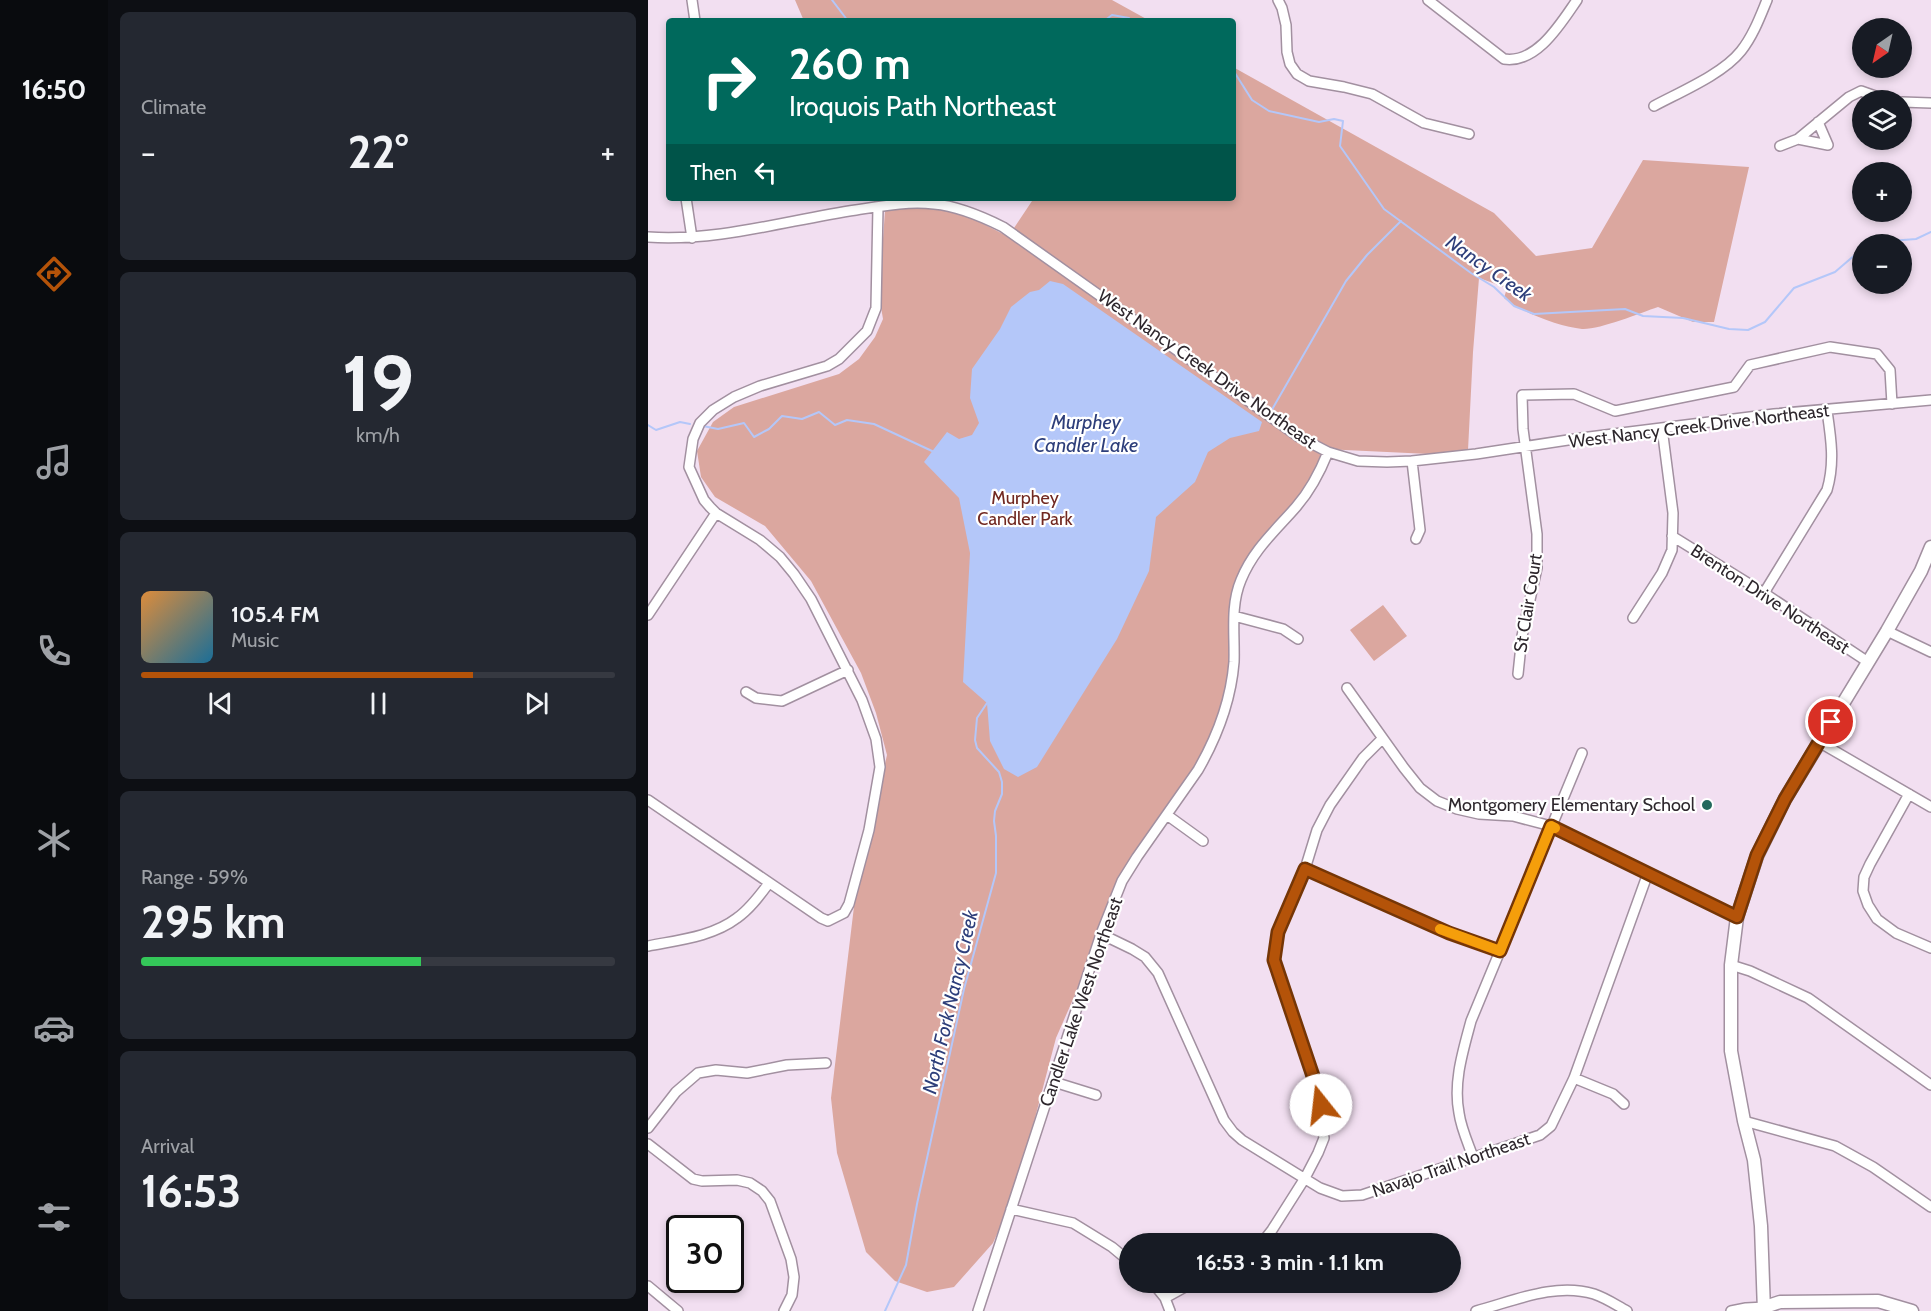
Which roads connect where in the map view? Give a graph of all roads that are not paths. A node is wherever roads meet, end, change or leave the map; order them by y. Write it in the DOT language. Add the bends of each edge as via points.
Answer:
graph roads {
  1 [pos="692,0"];
  2 [pos="1278,0"];
  3 [pos="1428,0"];
  4 [pos="1577,0"];
  5 [pos="1767,0"];
  6 [pos="694,18"];
  7 [pos="1852,96"];
  8 [pos="1912,102"];
  9 [pos="1931,103"];
  10 [pos="1654,106"];
  11 [pos="1818,123"];
  12 [pos="1469,134"];
  13 [pos="1798,139"];
  14 [pos="1780,146"];
  15 [pos="686,201"];
  16 [pos="878,207"];
  17 [pos="648,237"];
  18 [pos="692,238"];
  19 [pos="1931,400"];
  20 [pos="1892,404"];
  21 [pos="1827,411"];
  22 [pos="1662,428"];
  23 [pos="1525,447"];
  24 [pos="1329,452"];
  25 [pos="1412,461"];
  26 [pos="716,513"];
  27 [pos="1672,536"];
  28 [pos="1416,539"];
  29 [pos="1931,547"];
  30 [pos="1764,593"];
  31 [pos="648,615"];
  32 [pos="1234,616"];
  33 [pos="1633,618"];
  34 [pos="1887,631"];
  35 [pos="1298,639"];
  36 [pos="1931,652"];
  37 [pos="1868,662"];
  38 [pos="848,670"];
  39 [pos="1518,674"];
  40 [pos="1347,688"];
  41 [pos="746,692"];
  42 [pos="1382,739"];
  43 [pos="1819,742"];
  44 [pos="1582,753"];
  45 [pos="1909,794"];
  46 [pos="648,800"];
  47 [pos="1931,807"];
  48 [pos="1167,815"];
  49 [pos="1551,826"];
  50 [pos="1203,841"];
  51 [pos="1305,869"];
  52 [pos="1648,873"];
  53 [pos="769,883"];
  54 [pos="1737,917"];
  55 [pos="1101,934"];
  56 [pos="648,946"];
  57 [pos="1931,948"];
  58 [pos="1500,951"];
  59 [pos="1731,965"];
  60 [pos="826,1063"];
  61 [pos="1574,1078"];
  62 [pos="1054,1082"];
  63 [pos="1931,1085"];
  64 [pos="1096,1095"];
  65 [pos="1624,1104"];
  66 [pos="1744,1121"];
  67 [pos="648,1128"];
  68 [pos="648,1144"];
  69 [pos="1473,1157"];
  70 [pos="1305,1178"];
  71 [pos="1931,1207"];
  72 [pos="1011,1209"];
  73 [pos="1270,1233"];
  74 [pos="1119,1253"];
  75 [pos="648,1286"];
  76 [pos="1161,1293"];
  77 [pos="1174,1293"];
  78 [pos="1165,1298"];
  79 [pos="1769,1310"];
  80 [pos="678,1311"];
  81 [pos="784,1311"];
  82 [pos="978,1311"];
  83 [pos="1170,1311"];
  84 [pos="1476,1311"];
  85 [pos="1627,1311"];
  86 [pos="1731,1311"];
  87 [pos="1912,1311"];
  1 -- 6 [label="street"];
  2 -- 12 [label="street" via="1286,25 1290,64 1297,74 1309,81 1372,94 1424,123"];
  3 -- 4 [label="street" via="1504,59 1514,61 1537,50"];
  5 -- 10 [label="street" via="1740,52 1713,74"];
  7 -- 11 [label="street"];
  8 -- 9 [label="street"];
  11 -- 13 [label="street"];
  11 -- 13 [label="street" via="1828,145"];
  13 -- 14 [label="street"];
  15 -- 18 [label="street"];
  16 -- 18 [label="street, West Nancy Creek Drive Northeast"];
  16 -- 24 [label="street, West Nancy Creek Drive Northeast" via="941,205 1002,227 1275,421"];
  16 -- 26 [label="street" via="876,308 867,332 833,363 734,397 700,423 689,467 704,500"];
  17 -- 18 [label="street, West Nancy Creek Drive Northeast"];
  19 -- 20 [label="street, West Nancy Creek Drive Northeast"];
  20 -- 21 [label="street, West Nancy Creek Drive Northeast"];
  20 -- 23 [label="street, St Clair Court" via="1890,370 1877,354 1830,347 1750,365 1734,387 1615,411 1574,394 1522,396"];
  21 -- 22 [label="street, West Nancy Creek Drive Northeast"];
  21 -- 30 [label="street" via="1833,460 1827,490"];
  22 -- 23 [label="street, West Nancy Creek Drive Northeast"];
  22 -- 27 [label="street" via="1673,513"];
  23 -- 25 [label="street, West Nancy Creek Drive Northeast"];
  23 -- 39 [label="street, St Clair Court" via="1537,534 1537,568"];
  24 -- 25 [label="street, West Nancy Creek Drive Northeast" via="1370,462"];
  24 -- 32 [label="street, Candler Lake West Northeast" via="1307,493 1249,563 1237,592"];
  25 -- 28 [label="street" via="1420,530"];
  26 -- 31 [label="street"];
  26 -- 38 [label="street" via="760,540 794,573 812,599"];
  27 -- 30 [label="street, Brenton Drive Northeast"];
  27 -- 33 [label="street" via="1672,550 1662,573"];
  29 -- 34 [label="main road"];
  30 -- 37 [label="street, Brenton Drive Northeast"];
  32 -- 35 [label="street" via="1282,629"];
  32 -- 48 [label="street, Candler Lake West Northeast" via="1232,680 1224,713 1206,756"];
  34 -- 36 [label="street"];
  34 -- 37 [label="main road"];
  37 -- 43 [label="main road"];
  38 -- 41 [label="street" via="782,701 756,698"];
  38 -- 53 [label="street" via="876,740 880,767 869,830 849,903 844,913 828,921"];
  40 -- 42 [label="street"];
  42 -- 49 [label="street" via="1420,788 1437,801 1479,814 1513,816"];
  42 -- 51 [label="street" via="1363,758 1330,805 1317,830"];
  43 -- 45 [label="street"];
  43 -- 54 [label="main road" via="1757,855"];
  44 -- 49 [label="street"];
  45 -- 47 [label="street"];
  45 -- 57 [label="street" via="1870,864 1863,891 1877,919 1896,933"];
  46 -- 53 [label="street"];
  48 -- 50 [label="street"];
  48 -- 55 [label="street, Candler Lake West Northeast" via="1122,881"];
  49 -- 52 [label="street"];
  49 -- 58 [label="street"];
  51 -- 58 [label="street" via="1449,933"];
  51 -- 70 [label="street" via="1278,932 1274,960 1321,1105 1324,1138"];
  52 -- 54 [label="street"];
  52 -- 61 [label="street, Navajo Trail Northeast"];
  53 -- 56 [label="street" via="739,917 726,925 709,933"];
  54 -- 59 [label="main road"];
  55 -- 62 [label="street, Candler Lake West Northeast"];
  55 -- 70 [label="street, Navajo Trail Northeast" via="1145,957 1158,973 1224,1120 1233,1132"];
  58 -- 69 [label="street" via="1471,1021 1457,1082 1459,1116"];
  59 -- 63 [label="street" via="1808,998"];
  59 -- 66 [label="main road" via="1731,1051"];
  60 -- 67 [label="street" via="747,1073 698,1073 676,1092"];
  61 -- 65 [label="street" via="1612,1094"];
  61 -- 69 [label="street, Navajo Trail Northeast" via="1551,1126 1540,1135"];
  62 -- 64 [label="street"];
  62 -- 72 [label="street, Candler Lake West Northeast"];
  66 -- 71 [label="street" via="1835,1146"];
  66 -- 79 [label="main road" via="1754,1160"];
  68 -- 81 [label="street" via="693,1179 737,1180 762,1191 770,1201 791,1259 793,1290"];
  69 -- 70 [label="street, Navajo Trail Northeast" via="1362,1195 1342,1196"];
  70 -- 73 [label="street"];
  72 -- 74 [label="street" via="1073,1223"];
  72 -- 82 [label="street, Candler Lake West Northeast"];
  75 -- 80 [label="street"];
  76 -- 78 [label="street"];
  77 -- 78 [label="street"];
  78 -- 83 [label="street"];
  79 -- 86 [label="street"];
  79 -- 87 [label="main road" via="1780,1302 1878,1301"];
  84 -- 85 [label="street" via="1536,1294 1570,1290 1595,1294"];
}
